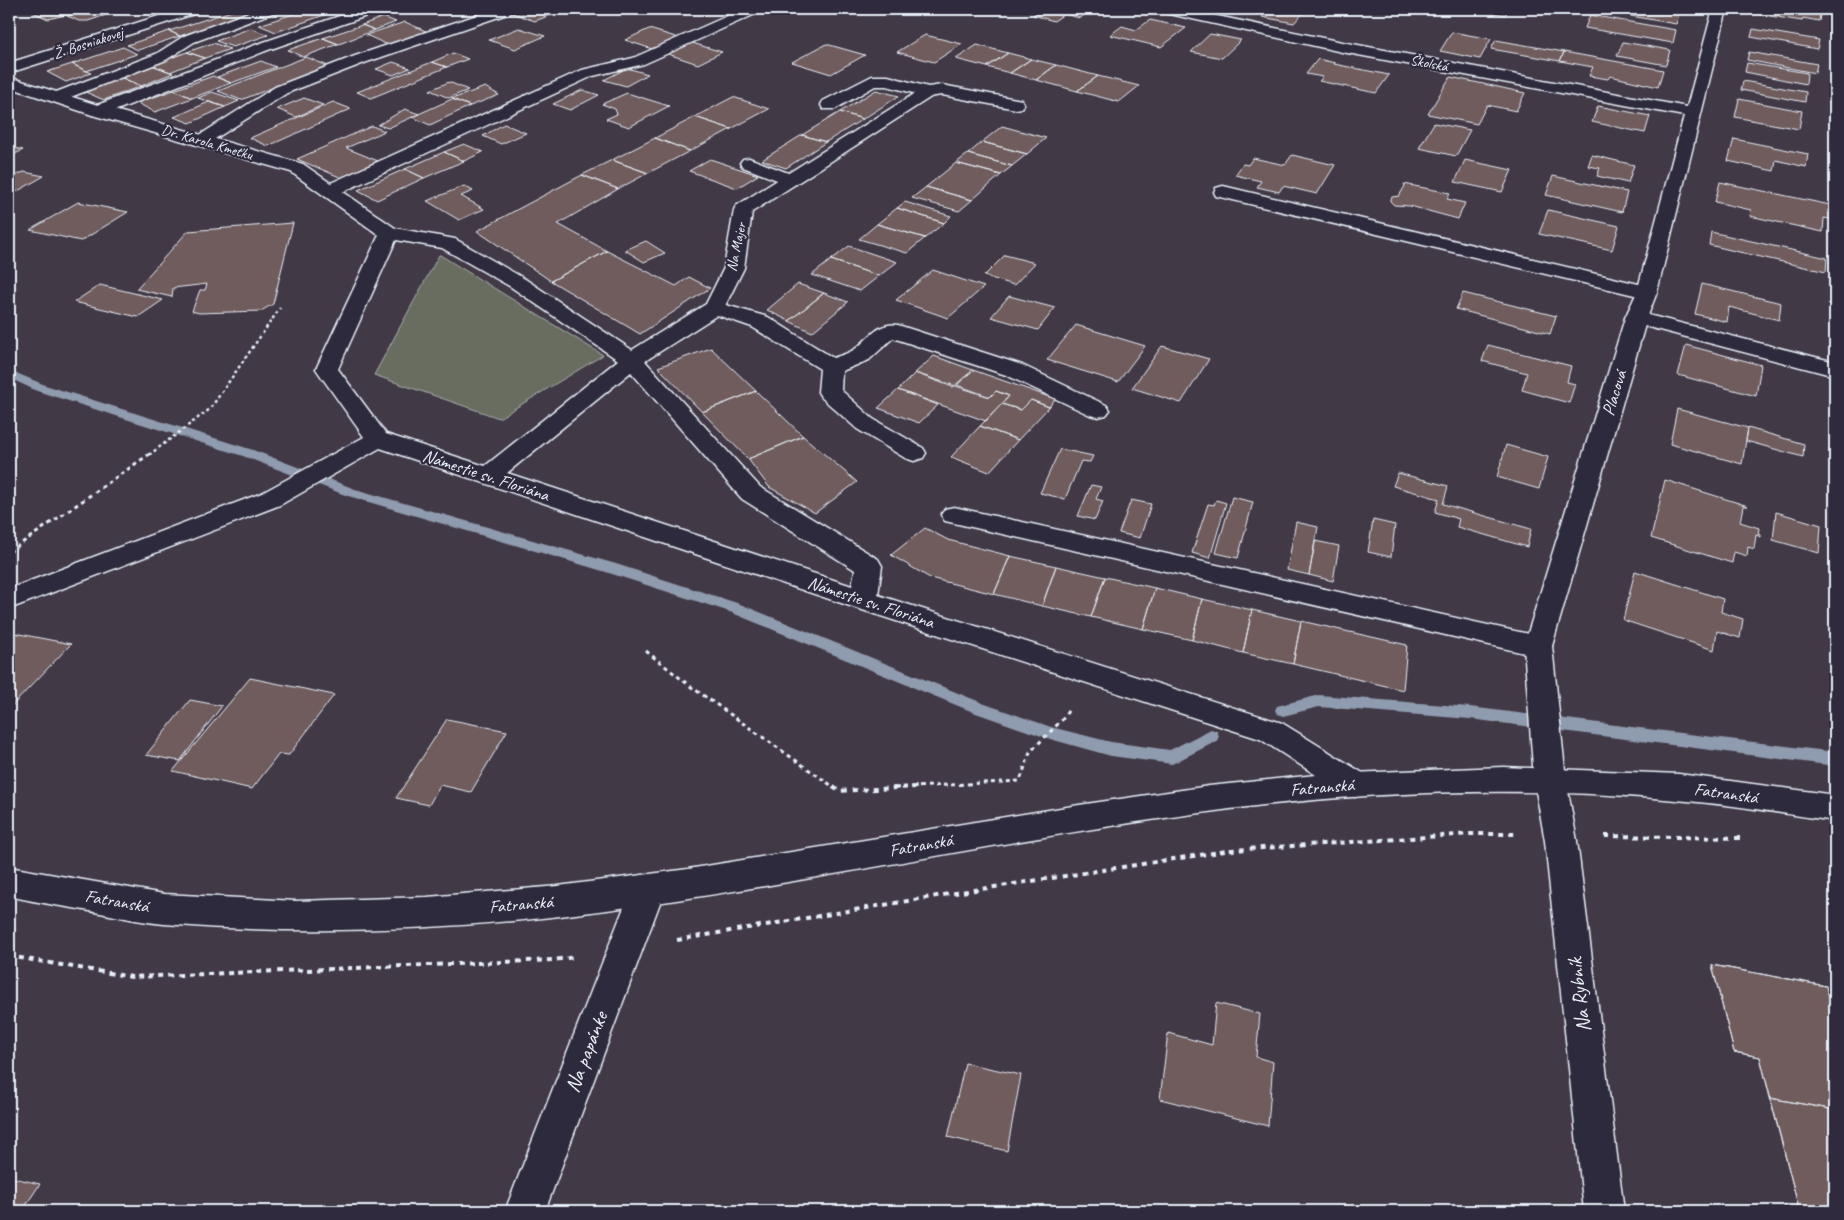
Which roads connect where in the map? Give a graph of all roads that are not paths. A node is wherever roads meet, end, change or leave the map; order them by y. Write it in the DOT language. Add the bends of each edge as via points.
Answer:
graph roads {
  1 [pos="195,9"];
  2 [pos="373,9"];
  3 [pos="508,9"];
  4 [pos="755,9"];
  5 [pos="1165,9"];
  6 [pos="1720,9"];
  7 [pos="270,10"];
  8 [pos="9,68"];
  9 [pos="9,82"];
  10 [pos="928,92"];
  11 [pos="57,97"];
  12 [pos="1016,104"];
  13 [pos="829,105"];
  14 [pos="98,111"];
  15 [pos="1694,113"];
  16 [pos="201,140"];
  17 [pos="748,164"];
  18 [pos="790,180"];
  19 [pos="331,190"];
  20 [pos="1223,192"];
  21 [pos="389,233"];
  22 [pos="1647,292"];
  23 [pos="715,308"];
  24 [pos="1636,318"];
  25 [pos="632,360"];
  26 [pos="831,367"];
  27 [pos="1835,369"];
  28 [pos="1098,410"];
  29 [pos="378,439"];
  30 [pos="914,453"];
  31 [pos="488,476"];
  32 [pos="954,515"];
  33 [pos="9,599"];
  34 [pos="863,600"];
  35 [pos="1538,646"];
  36 [pos="1549,769"];
  37 [pos="1355,784"];
  38 [pos="1835,808"];
  39 [pos="9,882"];
  40 [pos="646,892"];
  41 [pos="526,1211"];
  42 [pos="1604,1211"];
  1 -- 8 [label="street, Ž. Bosniakovej"];
  2 -- 14 [label="street" via="263,47"];
  3 -- 16 [label="street" via="280,90"];
  4 -- 19 [label="street" via="638,61 588,73"];
  5 -- 15 [label="street, Školská" via="1342,47"];
  6 -- 15 [label="street, Placová"];
  7 -- 11 [label="street" via="189,39 162,57"];
  9 -- 11 [label="street, Dr. Karola Kmeťku"];
  10 -- 12 [label="street" via="942,90"];
  10 -- 13 [label="street" via="888,81 872,81"];
  10 -- 18 [label="street, Na Majer"];
  11 -- 14 [label="street, Dr. Karola Kmeťku"];
  14 -- 16 [label="street, Dr. Karola Kmeťku"];
  15 -- 22 [label="street, Placová"];
  16 -- 19 [label="street, Dr. Karola Kmeťku" via="297,168"];
  17 -- 18 [label="street"];
  18 -- 23 [label="street, Na Majer" via="743,210 734,268"];
  19 -- 21 [label="street, Dr. Karola Kmeťku"];
  20 -- 22 [label="street"];
  21 -- 25 [label="street" via="448,243 518,283"];
  21 -- 29 [label="street" via="327,369"];
  22 -- 24 [label="street, Placová"];
  23 -- 25 [label="street"];
  23 -- 26 [label="street" via="760,322"];
  24 -- 27 [label="street"];
  24 -- 35 [label="street, Placová"];
  25 -- 31 [label="street"];
  25 -- 34 [label="street" via="751,493 869,566"];
  26 -- 28 [label="street" via="861,355 890,330 1014,370"];
  26 -- 30 [label="street" via="830,392 865,424"];
  29 -- 31 [label="street, Námestie sv. Floriána"];
  29 -- 33 [label="street" via="289,490"];
  31 -- 34 [label="street, Námestie sv. Floriána"];
  32 -- 35 [label="street"];
  34 -- 37 [label="street, Námestie sv. Floriána" via="1271,731"];
  35 -- 36 [label="street, Placová"];
  36 -- 37 [label="street, Fatranská"];
  36 -- 38 [label="street, Fatranská"];
  36 -- 42 [label="street, Na Rybník" via="1560,835"];
  37 -- 40 [label="street, Fatranská" via="1212,798 1066,820"];
  39 -- 40 [label="street, Fatranská" via="162,908 289,915 411,914"];
  40 -- 41 [label="street, Na papánke"];
}
